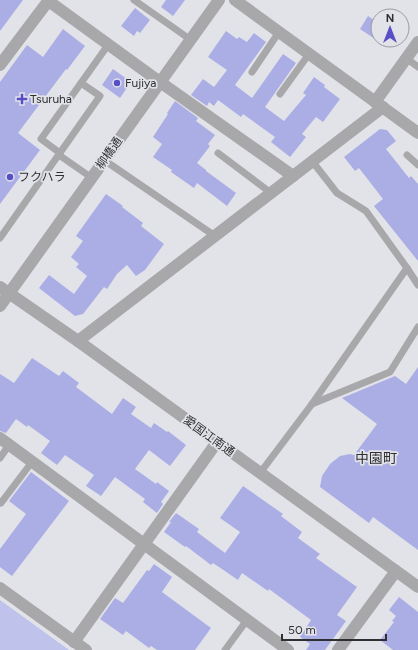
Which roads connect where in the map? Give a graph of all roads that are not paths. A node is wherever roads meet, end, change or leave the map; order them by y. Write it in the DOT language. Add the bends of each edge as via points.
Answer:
graph roads {
  1 [pos="48,0"];
  2 [pos="134,0"];
  3 [pos="219,0"];
  4 [pos="235,0"];
  5 [pos="279,32"];
  6 [pos="190,40"];
  7 [pos="418,42"];
  8 [pos="108,45"];
  9 [pos="309,54"];
  10 [pos="406,58"];
  11 [pos="0,66"];
  12 [pos="418,67"];
  13 [pos="252,72"];
  14 [pos="160,82"];
  15 [pos="81,83"];
  16 [pos="280,94"];
  17 [pos="379,105"];
  18 [pos="418,133"];
  19 [pos="218,153"];
  20 [pos="59,154"];
  21 [pos="407,155"];
  22 [pos="104,160"];
  23 [pos="312,161"];
  24 [pos="418,165"];
  25 [pos="293,176"];
  26 [pos="92,178"];
  27 [pos="271,193"];
  28 [pos="214,236"];
  29 [pos="0,238"];
  30 [pos="408,268"];
  31 [pos="418,285"];
  32 [pos="5,290"];
  33 [pos="0,306"];
  34 [pos="418,327"];
  35 [pos="78,341"];
  36 [pos="312,404"];
  37 [pos="5,442"];
  38 [pos="217,442"];
  39 [pos="0,458"];
  40 [pos="32,462"];
  41 [pos="260,473"];
  42 [pos="0,503"];
  43 [pos="143,545"];
  44 [pos="396,571"];
  45 [pos="0,588"];
  46 [pos="418,588"];
  47 [pos="247,620"];
  48 [pos="74,642"];
  49 [pos="86,650"];
  50 [pos="225,650"];
  51 [pos="288,650"];
  52 [pos="338,650"];
  1 -- 8 [label="street"];
  1 -- 11 [label="street"];
  2 -- 6 [label="lane"];
  3 -- 6 [label="street, 柳橋通"];
  4 -- 5 [label="street"];
  5 -- 9 [label="street"];
  5 -- 13 [label="lane"];
  6 -- 14 [label="street, 柳橋通"];
  7 -- 10 [label="street"];
  8 -- 14 [label="street"];
  8 -- 15 [label="lane"];
  9 -- 16 [label="lane"];
  9 -- 17 [label="street"];
  10 -- 12 [label="lane"];
  10 -- 17 [label="street"];
  14 -- 22 [label="street, 柳橋通"];
  14 -- 25 [label="street"];
  15 -- 20 [label="lane" via="41,139"];
  15 -- 20 [label="lane" via="100,96"];
  17 -- 18 [label="street"];
  17 -- 23 [label="street"];
  19 -- 27 [label="lane"];
  20 -- 26 [label="lane"];
  20 -- 29 [label="lane"];
  21 -- 24 [label="lane"];
  22 -- 26 [label="street, 柳橋通"];
  22 -- 28 [label="lane"];
  23 -- 25 [label="street"];
  23 -- 30 [label="lane" via="337,193 366,211"];
  25 -- 27 [label="street"];
  26 -- 32 [label="street, 柳橋通"];
  27 -- 28 [label="street"];
  28 -- 35 [label="street"];
  30 -- 31 [label="lane"];
  30 -- 36 [label="lane"];
  32 -- 33 [label="street, 柳橋通"];
  32 -- 35 [label="street, 愛国江南通"];
  34 -- 36 [label="lane" via="390,372"];
  35 -- 38 [label="street, 愛国江南通"];
  36 -- 41 [label="lane"];
  37 -- 39 [label="lane"];
  37 -- 40 [label="street"];
  38 -- 41 [label="street, 愛国江南通"];
  38 -- 43 [label="street"];
  40 -- 42 [label="lane"];
  40 -- 43 [label="street"];
  41 -- 44 [label="street, 愛国江南通"];
  43 -- 47 [label="street"];
  43 -- 48 [label="street"];
  44 -- 46 [label="street, 愛国江南通"];
  44 -- 52 [label="street"];
  45 -- 48 [label="street"];
  47 -- 50 [label="lane"];
  47 -- 51 [label="street"];
  48 -- 49 [label="street"];
}
